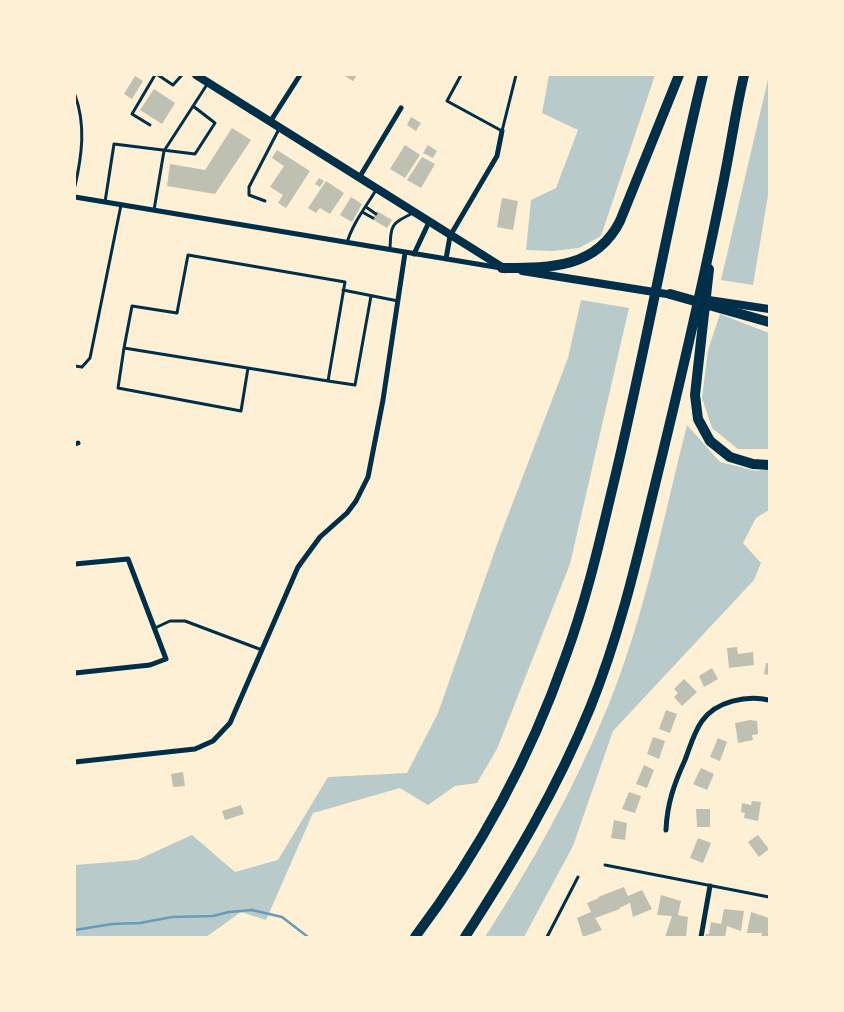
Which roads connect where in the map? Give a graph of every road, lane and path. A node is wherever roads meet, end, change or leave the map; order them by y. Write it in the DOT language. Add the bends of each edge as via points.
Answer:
graph roads {
  1 [pos="157,75"];
  2 [pos="182,75"];
  3 [pos="196,75"];
  4 [pos="300,75"];
  5 [pos="461,75"];
  6 [pos="516,75"];
  7 [pos="679,75"];
  8 [pos="703,75"];
  9 [pos="744,75"];
  10 [pos="208,83"];
  11 [pos="75,95"];
  12 [pos="193,106"];
  13 [pos="401,108"];
  14 [pos="270,122"];
  15 [pos="150,124"];
  16 [pos="280,128"];
  17 [pos="502,131"];
  18 [pos="164,151"];
  19 [pos="360,178"];
  20 [pos="75,186"];
  21 [pos="376,189"];
  22 [pos="75,197"];
  23 [pos="265,201"];
  24 [pos="104,202"];
  25 [pos="121,205"];
  26 [pos="366,207"];
  27 [pos="154,211"];
  28 [pos="364,213"];
  29 [pos="414,213"];
  30 [pos="376,214"];
  31 [pos="373,218"];
  32 [pos="429,222"];
  33 [pos="450,236"];
  34 [pos="346,243"];
  35 [pos="710,248"];
  36 [pos="390,250"];
  37 [pos="405,253"];
  38 [pos="414,254"];
  39 [pos="446,259"];
  40 [pos="502,268"];
  41 [pos="343,290"];
  42 [pos="670,294"];
  43 [pos="371,296"];
  44 [pos="398,301"];
  45 [pos="769,309"];
  46 [pos="769,322"];
  47 [pos="124,348"];
  48 [pos="75,366"];
  49 [pos="248,368"];
  50 [pos="328,381"];
  51 [pos="769,465"];
  52 [pos="75,564"];
  53 [pos="154,628"];
  54 [pos="263,650"];
  55 [pos="75,673"];
  56 [pos="769,700"];
  57 [pos="75,762"];
  58 [pos="666,830"];
  59 [pos="513,864"];
  60 [pos="605,865"];
  61 [pos="578,877"];
  62 [pos="710,886"];
  63 [pos="769,897"];
  64 [pos="415,937"];
  65 [pos="465,937"];
  66 [pos="472,937"];
  67 [pos="547,937"];
  68 [pos="701,937"];
  1 -- 2 [label="lane" via="173,85"];
  1 -- 15 [label="lane" via="132,114"];
  3 -- 10 [label="main road"];
  4 -- 14 [label="street"];
  5 -- 17 [label="lane" via="447,100"];
  6 -- 17 [label="lane"];
  7 -- 40 [label="highway" via="620,221 606,243 584,258 549,268"];
  8 -- 64 [label="highway" via="648,332 578,622 534,735 497,810 449,890"];
  9 -- 35 [label="highway"];
  10 -- 12 [label="lane"];
  10 -- 14 [label="main road"];
  11 -- 20 [label="lane" via="82,128 80,166"];
  12 -- 18 [label="lane"];
  12 -- 18 [label="lane" via="216,123 195,154"];
  13 -- 19 [label="street"];
  14 -- 16 [label="main road"];
  16 -- 19 [label="main road"];
  16 -- 23 [label="lane" via="249,187 249,195"];
  17 -- 33 [label="street" via="497,156"];
  18 -- 24 [label="lane" via="114,144"];
  18 -- 27 [label="lane"];
  19 -- 21 [label="main road"];
  21 -- 26 [label="lane"];
  21 -- 29 [label="main road"];
  22 -- 24 [label="street"];
  24 -- 25 [label="street"];
  25 -- 27 [label="street"];
  25 -- 48 [label="lane" via="90,358 82,367"];
  26 -- 28 [label="lane"];
  26 -- 30 [label="lane"];
  27 -- 34 [label="street"];
  28 -- 31 [label="lane"];
  28 -- 34 [label="lane" via="350,230"];
  29 -- 32 [label="main road"];
  29 -- 36 [label="lane" via="392,223 389,228"];
  32 -- 33 [label="main road"];
  32 -- 38 [label="street"];
  33 -- 39 [label="street"];
  33 -- 40 [label="main road"];
  34 -- 36 [label="street"];
  35 -- 51 [label="highway" via="695,395 697,413 704,431 719,449 753,464"];
  35 -- 59 [label="highway" via="632,579 616,634 567,760"];
  36 -- 37 [label="street"];
  37 -- 38 [label="street"];
  37 -- 44 [label="street"];
  38 -- 39 [label="street"];
  39 -- 40 [label="street"];
  40 -- 42 [label="main road"];
  41 -- 43 [label="lane"];
  41 -- 47 [label="lane" via="344,282 188,255 177,313 132,306"];
  41 -- 50 [label="lane"];
  42 -- 45 [label="main road"];
  42 -- 46 [label="highway"];
  43 -- 44 [label="lane"];
  43 -- 50 [label="lane" via="355,385"];
  44 -- 54 [label="street" via="383,400 364,485 347,513 320,537 298,567"];
  47 -- 49 [label="lane"];
  47 -- 49 [label="lane" via="118,388 240,411"];
  49 -- 50 [label="lane"];
  52 -- 53 [label="street" via="128,559"];
  53 -- 54 [label="lane" via="185,621"];
  53 -- 55 [label="street" via="166,659 150,665"];
  54 -- 57 [label="street" via="230,723 213,741 194,749"];
  56 -- 58 [label="street" via="734,701 703,720 670,794"];
  59 -- 65 [label="highway"];
  59 -- 66 [label="highway"];
  60 -- 62 [label="lane"];
  61 -- 67 [label="lane"];
  62 -- 63 [label="lane"];
  62 -- 68 [label="street"];
}
